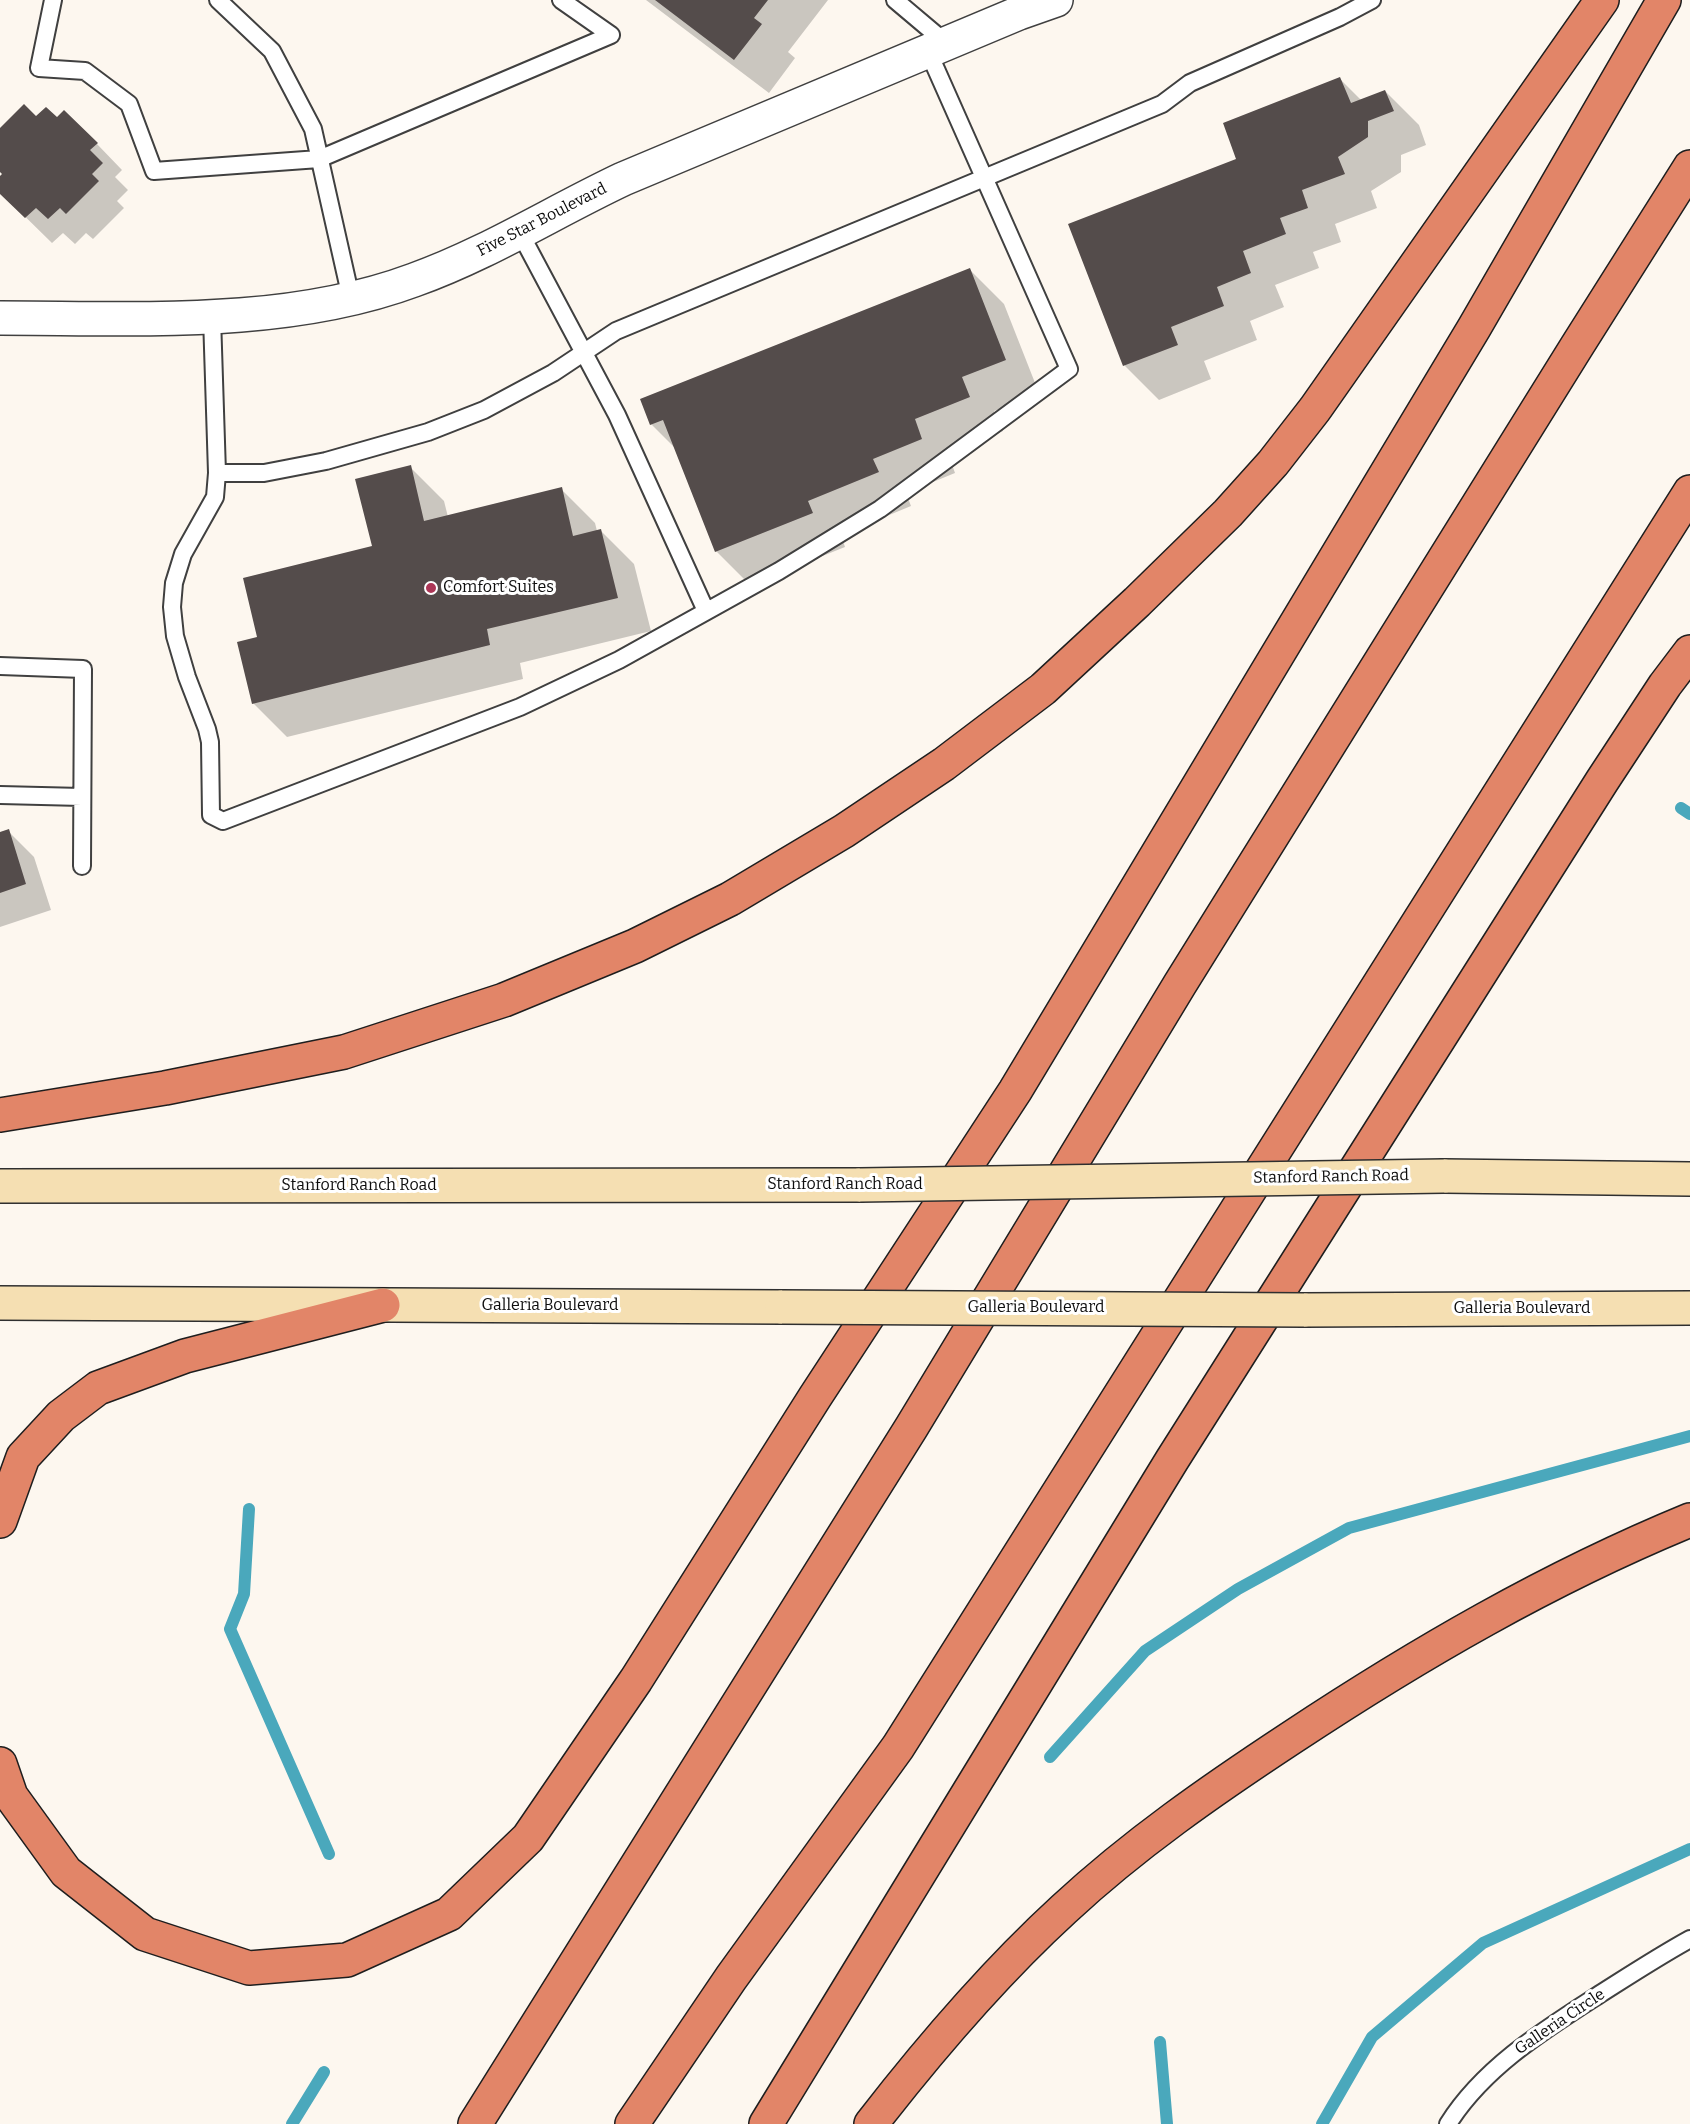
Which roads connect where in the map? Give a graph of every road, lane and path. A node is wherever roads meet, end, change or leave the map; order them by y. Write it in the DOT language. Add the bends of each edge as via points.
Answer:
graph roads {
  1 [pos="53,0"];
  2 [pos="218,0"];
  3 [pos="561,0"];
  4 [pos="896,0"];
  5 [pos="1056,0"];
  6 [pos="1372,0"];
  7 [pos="1602,0"];
  8 [pos="1664,0"];
  9 [pos="237,7"];
  10 [pos="937,47"];
  11 [pos="319,159"];
  12 [pos="1690,168"];
  13 [pos="984,180"];
  14 [pos="519,231"];
  15 [pos="351,298"];
  16 [pos="212,317"];
  17 [pos="0,318"];
  18 [pos="584,353"];
  19 [pos="217,473"];
  20 [pos="1690,492"];
  21 [pos="706,611"];
  22 [pos="1690,652"];
  23 [pos="0,666"];
  24 [pos="0,795"];
  25 [pos="82,797"];
  26 [pos="82,866"];
  27 [pos="0,1115"];
  28 [pos="1690,1179"];
  29 [pos="0,1186"];
  30 [pos="0,1303"];
  31 [pos="383,1305"];
  32 [pos="1690,1308"];
  33 [pos="1690,1520"];
  34 [pos="0,1521"];
  35 [pos="0,1764"];
  36 [pos="1690,1939"];
  37 [pos="475,2124"];
  38 [pos="632,2124"];
  39 [pos="766,2124"];
  40 [pos="871,2124"];
  41 [pos="1448,2124"];
  1 -- 11 [label="lane" via="39,68 85,71 129,104 154,171"];
  2 -- 9 [label="lane"];
  3 -- 11 [label="lane" via="611,35"];
  4 -- 10 [label="lane"];
  5 -- 10 [label="street, Five Star Boulevard"];
  6 -- 13 [label="lane" via="1190,83 1162,104"];
  7 -- 27 [label="highway" via="1273,463 1228,513 1042,689 944,764 844,831 730,899 635,946 504,1000 344,1052 165,1089"];
  8 -- 35 [label="highway" via="1468,338 1015,1091 636,1680 528,1838 449,1914 347,1960 249,1968 145,1934 66,1872 10,1796"];
  9 -- 11 [label="lane" via="272,51 313,129"];
  10 -- 13 [label="lane"];
  10 -- 14 [label="street, Five Star Boulevard" via="623,179"];
  11 -- 15 [label="lane"];
  12 -- 37 [label="highway" via="1186,974 911,1428"];
  13 -- 18 [label="lane" via="616,331"];
  13 -- 21 [label="lane" via="1069,369 880,509"];
  14 -- 15 [label="street, Five Star Boulevard" via="413,281"];
  14 -- 18 [label="lane"];
  15 -- 16 [label="street, Five Star Boulevard"];
  16 -- 17 [label="street, Five Star Boulevard"];
  16 -- 19 [label="lane"];
  18 -- 19 [label="lane" via="484,410 428,432 326,461 264,473"];
  18 -- 21 [label="lane"];
  19 -- 21 [label="lane" via="215,497 183,554 172,607 175,636 210,742 211,815 224,821 520,707 619,660"];
  20 -- 38 [label="highway" via="898,1747 731,1978"];
  22 -- 39 [label="highway" via="1595,790 1178,1450"];
  23 -- 25 [label="lane" via="83,669"];
  24 -- 25 [label="lane"];
  25 -- 26 [label="lane"];
  28 -- 29 [label="main road, Stanford Ranch Road, bridge" via="1444,1176 860,1185"];
  30 -- 31 [label="main road"];
  31 -- 32 [label="main road, Galleria Boulevard, bridge"];
  31 -- 34 [label="highway" via="185,1356 98,1388 61,1416 23,1457"];
  33 -- 40 [label="highway" via="1571,1574 1467,1628 1373,1684 1140,1842 1064,1909 980,1992"];
  36 -- 41 [label="lane, Galleria Circle" via="1566,2016 1500,2063"];
}
